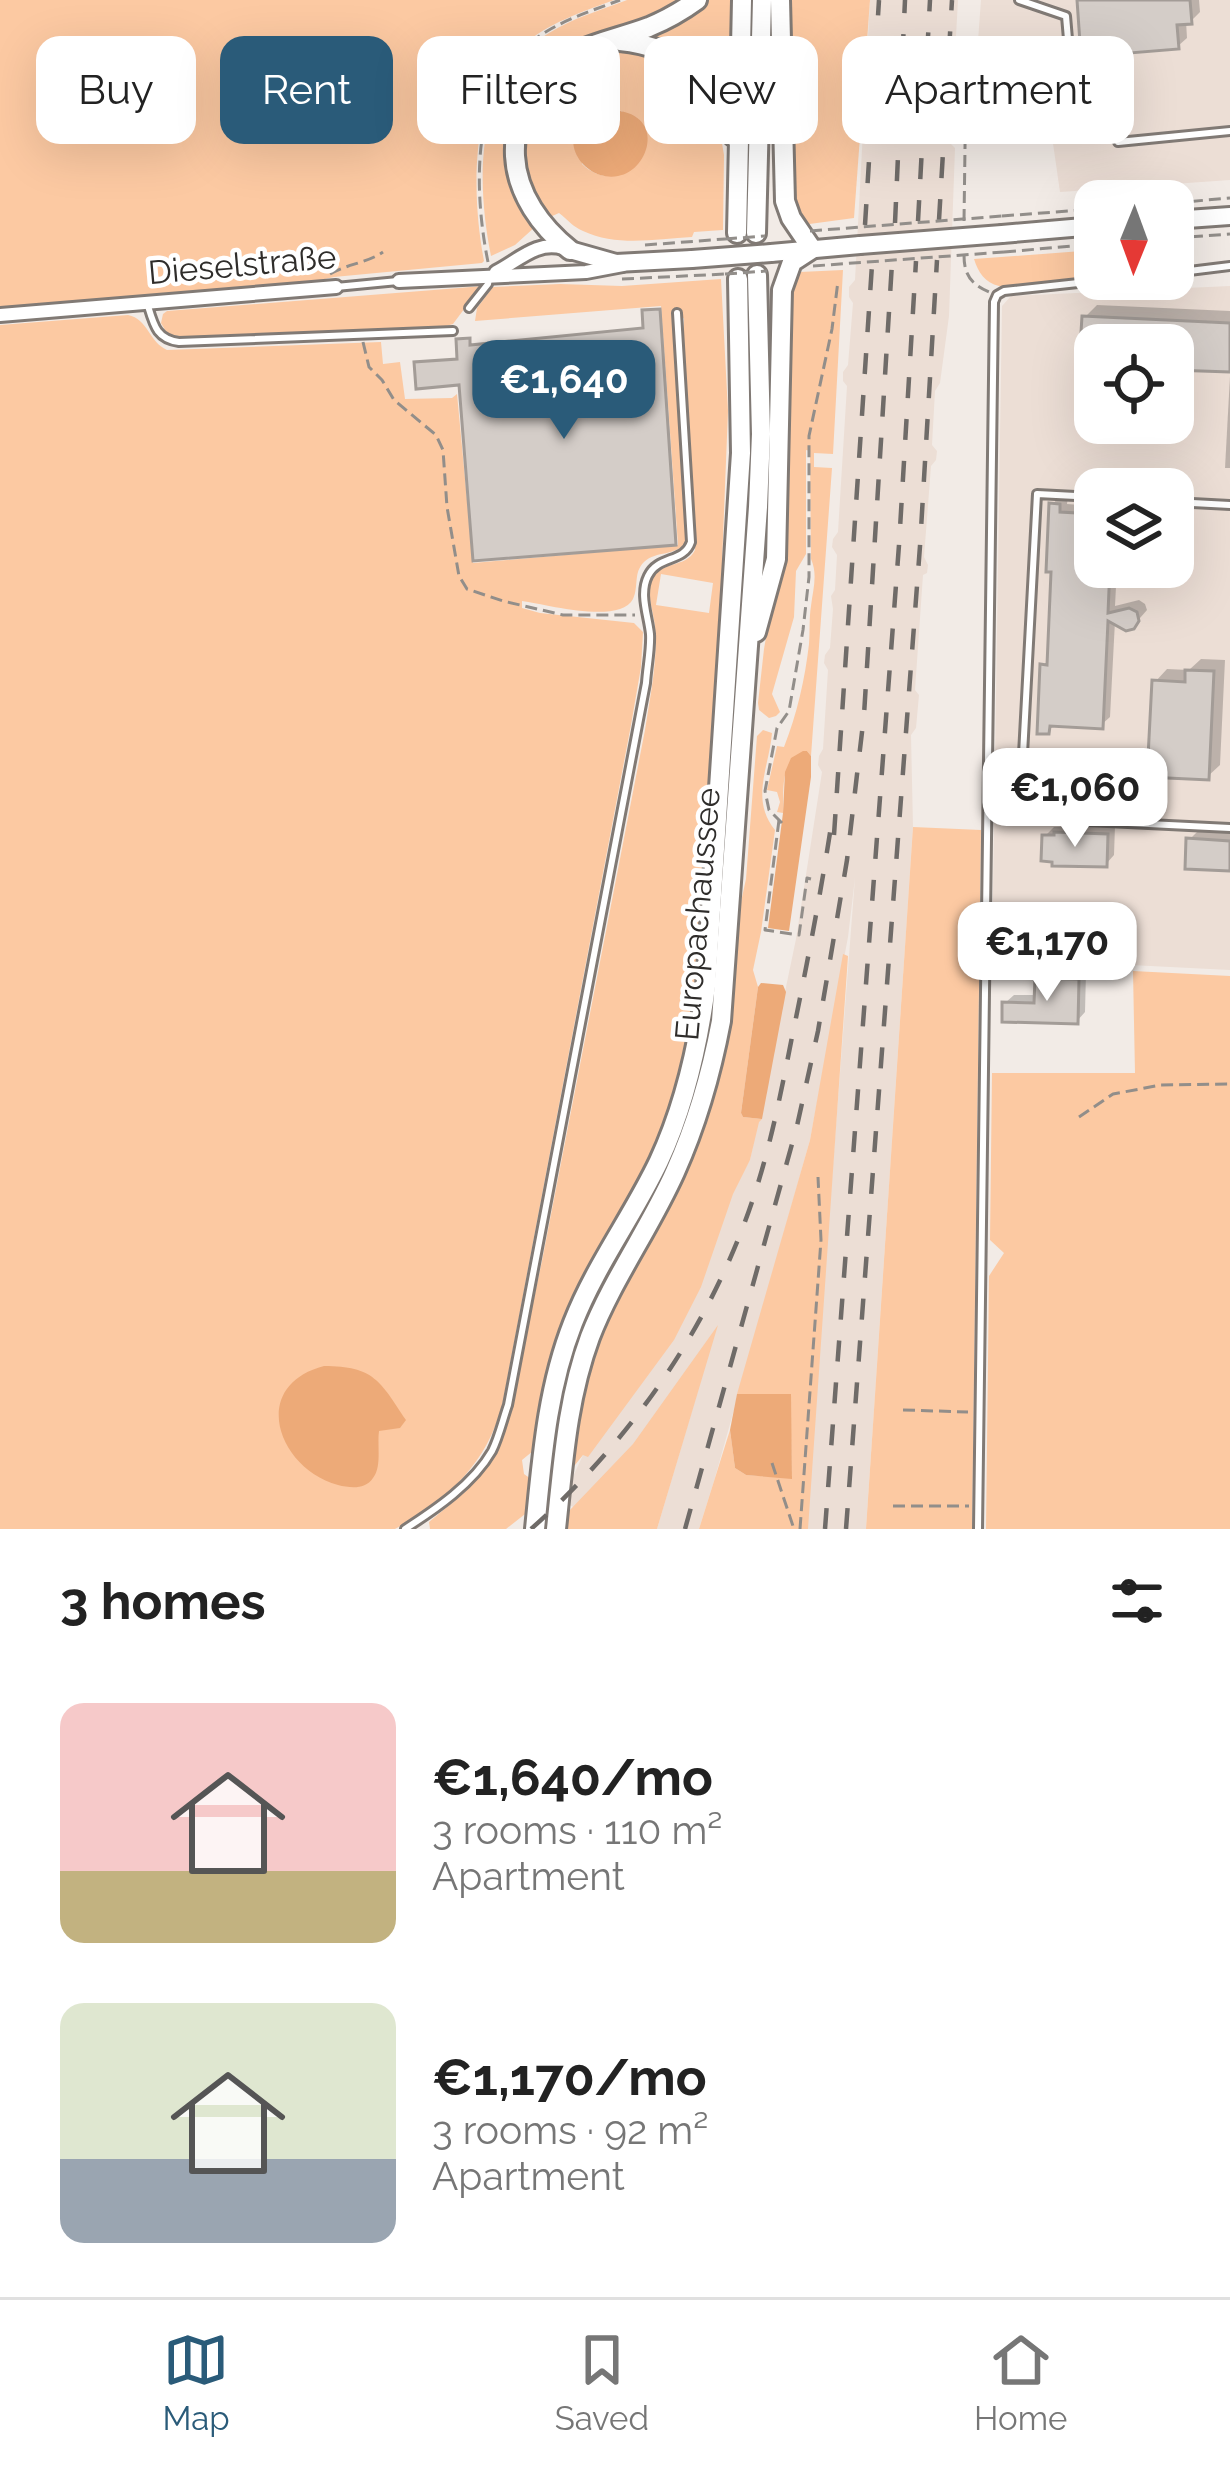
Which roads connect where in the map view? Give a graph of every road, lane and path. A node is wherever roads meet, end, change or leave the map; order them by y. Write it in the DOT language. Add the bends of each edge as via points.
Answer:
graph roads {
  1 [pos="697,0"];
  2 [pos="742,0"];
  3 [pos="762,0"];
  4 [pos="780,0"];
  5 [pos="1019,0"];
  6 [pos="620,36"];
  7 [pos="620,42"];
  8 [pos="1230,131"];
  9 [pos="517,144"];
  10 [pos="965,144"];
  11 [pos="738,150"];
  12 [pos="1230,198"];
  13 [pos="1194,201"];
  14 [pos="1074,215"];
  15 [pos="1230,215"];
  16 [pos="1194,218"];
  17 [pos="1074,228"];
  18 [pos="1003,234"];
  19 [pos="1230,234"];
  20 [pos="1194,237"];
  21 [pos="1074,242"];
  22 [pos="811,249"];
  23 [pos="570,250"];
  24 [pos="383,252"];
  25 [pos="756,254"];
  26 [pos="691,259"];
  27 [pos="630,263"];
  28 [pos="1230,266"];
  29 [pos="1194,270"];
  30 [pos="489,275"];
  31 [pos="399,281"];
  32 [pos="838,281"];
  33 [pos="1074,283"];
  34 [pos="329,287"];
  35 [pos="997,295"];
  36 [pos="147,302"];
  37 [pos="470,308"];
  38 [pos="677,313"];
  39 [pos="0,315"];
  40 [pos="453,331"];
  41 [pos="362,334"];
  42 [pos="1074,496"];
  43 [pos="1194,503"];
  44 [pos="1230,505"];
  45 [pos="646,615"];
  46 [pos="746,666"];
  47 [pos="1230,828"];
  48 [pos="811,879"];
  49 [pos="1230,1084"];
  50 [pos="1079,1117"];
  51 [pos="818,1177"];
  52 [pos="903,1410"];
  53 [pos="980,1413"];
  54 [pos="772,1463"];
  55 [pos="892,1506"];
  56 [pos="979,1506"];
  57 [pos="405,1529"];
  58 [pos="535,1529"];
  59 [pos="556,1529"];
  60 [pos="797,1529"];
  61 [pos="978,1529"];
  1 -- 6 [label="main road"];
  2 -- 11 [label="main road, Europachaussee"];
  3 -- 25 [label="main road, Europachaussee"];
  4 -- 22 [label="main road" via="785,201"];
  5 -- 8 [label="lane" via="1066,16 1071,74 1111,72 1118,142"];
  7 -- 11 [label="main road" via="687,64 716,96"];
  9 -- 23 [label="main road" via="524,193"];
  10 -- 35 [label="path" via="964,263 973,285"];
  11 -- 25 [label="main road, Europachaussee"];
  12 -- 13 [label="path"];
  14 -- 18 [label="path"];
  15 -- 16 [label="street"];
  17 -- 18 [label="street, Dieselstraße"];
  18 -- 21 [label="path"];
  18 -- 22 [label="street, Dieselstraße, bridge"];
  18 -- 22 [label="path, bridge"];
  18 -- 22 [label="path, bridge"];
  19 -- 20 [label="path"];
  22 -- 25 [label="street, Dieselstraße"];
  22 -- 46 [label="main road" via="784,280 776,559"];
  23 -- 27 [label="street, Dieselstraße"];
  23 -- 30 [label="street, Dieselstraße" via="540,246"];
  24 -- 34 [label="path" via="332,273"];
  25 -- 26 [label="street, Dieselstraße, bridge"];
  25 -- 26 [label="path, bridge"];
  25 -- 26 [label="path, bridge"];
  25 -- 46 [label="main road, Europachaussee" via="761,434"];
  25 -- 58 [label="main road, Europachaussee" via="697,1047 666,1145 564,1346"];
  26 -- 27 [label="street, Dieselstraße"];
  27 -- 30 [label="street, Dieselstraße"];
  28 -- 29 [label="lane"];
  30 -- 31 [label="street, Dieselstraße"];
  30 -- 37 [label="lane"];
  31 -- 34 [label="lane, Dieselstraße"];
  32 -- 48 [label="path" via="809,436 803,630 765,791 780,821 765,930 799,935"];
  33 -- 35 [label="lane"];
  34 -- 36 [label="street, Dieselstraße"];
  35 -- 53 [label="lane"];
  36 -- 39 [label="street, Dieselstraße"];
  36 -- 41 [label="lane" via="158,333 179,342"];
  38 -- 45 [label="lane" via="691,542 646,578"];
  40 -- 41 [label="lane"];
  41 -- 45 [label="path" via="369,367 443,450 467,589 563,615"];
  42 -- 47 [label="lane" via="1037,494 1026,818"];
  43 -- 44 [label="lane"];
  45 -- 57 [label="lane" via="646,683 508,1405 491,1451 468,1480"];
  46 -- 59 [label="main road, Europachaussee" via="714,1057 674,1174 581,1363"];
  49 -- 50 [label="path" via="1113,1094"];
  51 -- 60 [label="path" via="821,1240"];
  52 -- 53 [label="path"];
  53 -- 56 [label="lane"];
  54 -- 60 [label="path"];
  55 -- 56 [label="path"];
  56 -- 61 [label="lane"];
}
